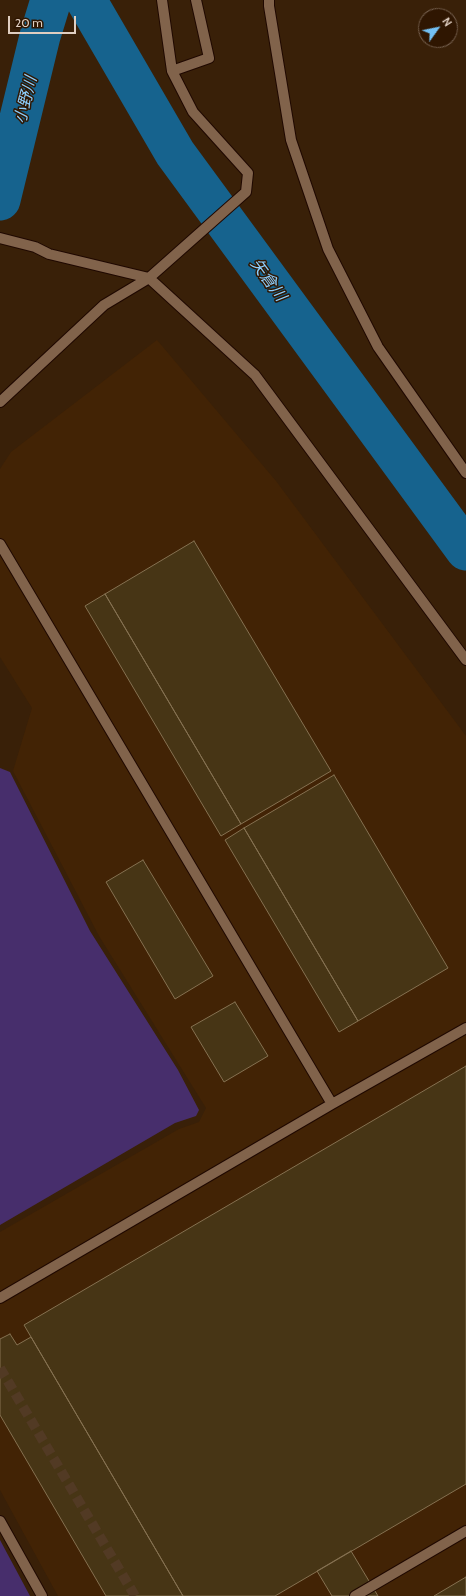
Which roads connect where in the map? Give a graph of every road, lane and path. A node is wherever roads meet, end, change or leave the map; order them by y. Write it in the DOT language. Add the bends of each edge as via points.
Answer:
graph roads {
  1 [pos="162,0"];
  2 [pos="196,0"];
  3 [pos="269,0"];
  4 [pos="172,71"];
  5 [pos="0,238"];
  6 [pos="149,278"];
  7 [pos="0,402"];
  8 [pos="466,473"];
  9 [pos="0,544"];
  10 [pos="466,660"];
  11 [pos="466,1028"];
  12 [pos="332,1104"];
  13 [pos="0,1298"];
  14 [pos="0,1521"];
  15 [pos="466,1531"];
  16 [pos="42,1596"];
  17 [pos="355,1596"];
  1 -- 4 [label="street"];
  2 -- 4 [label="street" via="209,58"];
  3 -- 8 [label="street" via="291,140 328,249 378,347"];
  4 -- 6 [label="street" via="193,112 248,173 246,192"];
  5 -- 6 [label="street" via="35,247 49,254"];
  6 -- 7 [label="street" via="104,306"];
  6 -- 10 [label="street" via="255,375"];
  9 -- 12 [label="street"];
  11 -- 12 [label="street"];
  12 -- 13 [label="street"];
  14 -- 16 [label="street"];
  15 -- 17 [label="street"];
}
